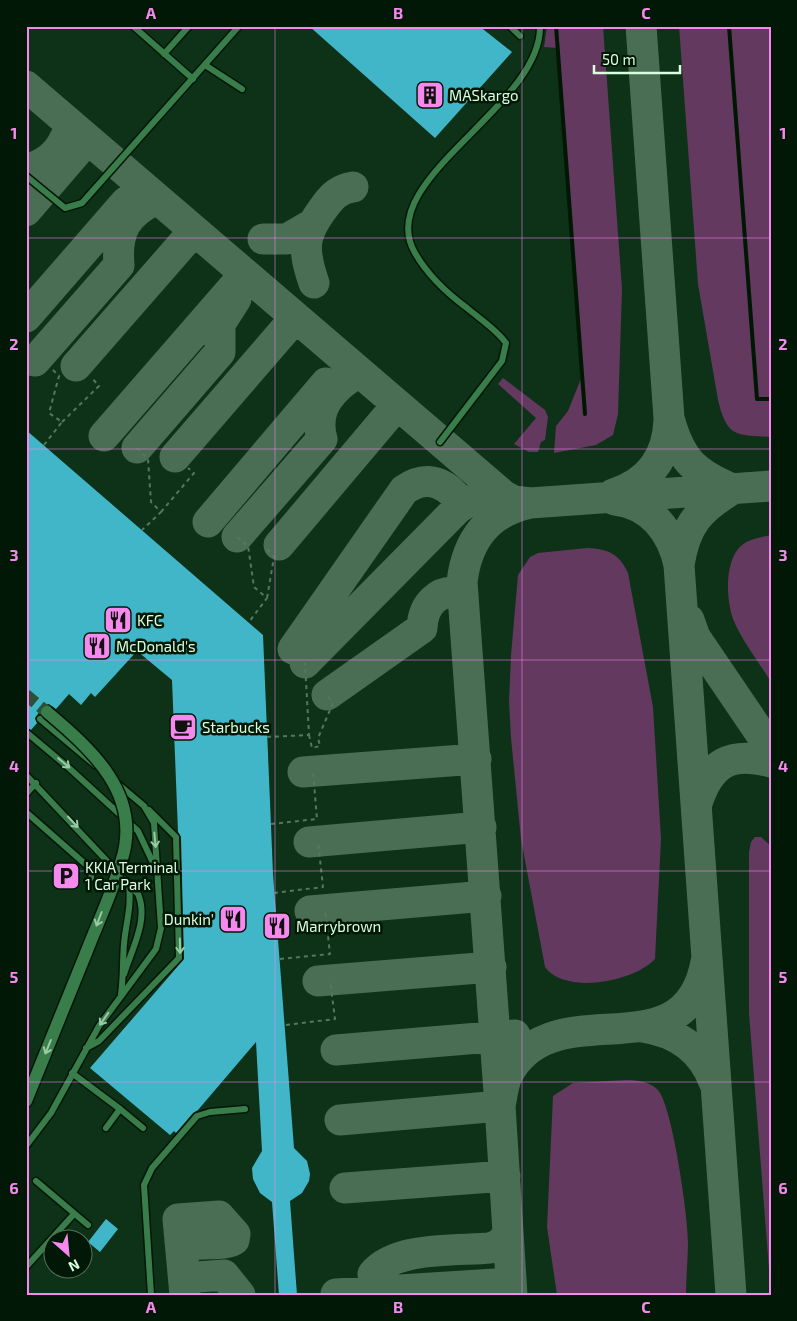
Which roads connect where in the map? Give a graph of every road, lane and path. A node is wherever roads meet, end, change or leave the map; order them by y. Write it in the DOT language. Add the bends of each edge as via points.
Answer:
graph roads {
  1 [pos="133,26"];
  2 [pos="189,26"];
  3 [pos="239,26"];
  4 [pos="510,26"];
  5 [pos="540,26"];
  6 [pos="520,36"];
  7 [pos="164,54"];
  8 [pos="205,65"];
  9 [pos="193,79"];
  10 [pos="242,89"];
  11 [pos="26,176"];
  12 [pos="51,368"];
  13 [pos="91,377"];
  14 [pos="62,422"];
  15 [pos="440,442"];
  16 [pos="44,445"];
  17 [pos="137,448"];
  18 [pos="188,468"];
  19 [pos="161,512"];
  20 [pos="142,530"];
  21 [pos="237,537"];
  22 [pos="267,549"];
  23 [pos="267,598"];
  24 [pos="249,622"];
  25 [pos="305,663"];
  26 [pos="326,695"];
  27 [pos="44,716"];
  28 [pos="26,732"];
  29 [pos="309,735"];
  30 [pos="267,737"];
  31 [pos="313,771"];
  32 [pos="26,775"];
  33 [pos="36,783"];
  34 [pos="26,794"];
  35 [pos="144,806"];
  36 [pos="26,812"];
  37 [pos="271,824"];
  38 [pos="318,841"];
  39 [pos="157,870"];
  40 [pos="91,878"];
  41 [pos="129,884"];
  42 [pos="274,893"];
  43 [pos="325,910"];
  44 [pos="280,959"];
  45 [pos="124,974"];
  46 [pos="330,980"];
  47 [pos="121,995"];
  48 [pos="286,1025"];
  49 [pos="86,1048"];
  50 [pos="72,1073"];
  51 [pos="26,1101"];
  52 [pos="120,1109"];
  53 [pos="245,1109"];
  54 [pos="106,1128"];
  55 [pos="143,1128"];
  56 [pos="26,1146"];
  57 [pos="36,1181"];
  58 [pos="74,1214"];
  59 [pos="88,1226"];
  60 [pos="26,1268"];
  61 [pos="151,1295"];
  1 -- 7 [label="lane"];
  2 -- 7 [label="lane"];
  3 -- 8 [label="lane"];
  4 -- 6 [label="lane"];
  5 -- 15 [label="lane" via="534,54 521,80 427,180 414,205 409,227 409,242 414,253 425,268 506,343 502,361"];
  7 -- 9 [label="lane"];
  8 -- 9 [label="lane"];
  8 -- 10 [label="lane"];
  9 -- 11 [label="lane" via="76,206 65,208 58,204"];
  12 -- 14 [label="path" via="59,376 49,412"];
  13 -- 14 [label="path" via="99,386"];
  14 -- 16 [label="path"];
  17 -- 19 [label="path" via="148,459 150,502"];
  18 -- 19 [label="path" via="194,473"];
  19 -- 20 [label="path"];
  21 -- 23 [label="path" via="248,546 254,588"];
  22 -- 23 [label="path" via="274,557"];
  23 -- 24 [label="path"];
  25 -- 29 [label="path"];
  26 -- 29 [label="path" via="333,703 318,738 320,746 312,748"];
  27 -- 35 [label="lane"];
  27 -- 51 [label="street, one-way, bridge" via="68,730 106,769 119,792 125,808 123,858"];
  28 -- 39 [label="lane, one-way" via="138,831"];
  29 -- 30 [label="path"];
  31 -- 37 [label="path" via="317,820"];
  32 -- 33 [label="lane"];
  33 -- 34 [label="lane"];
  33 -- 41 [label="lane, one-way"];
  35 -- 39 [label="lane, one-way" via="154,823"];
  35 -- 49 [label="lane, one-way" via="176,837 180,958 99,1041"];
  36 -- 40 [label="lane" via="92,870"];
  38 -- 42 [label="path" via="323,887"];
  39 -- 47 [label="lane" via="160,940"];
  41 -- 45 [label="lane" via="131,908 125,936"];
  41 -- 45 [label="lane" via="141,900 142,919"];
  43 -- 44 [label="path" via="330,954"];
  45 -- 47 [label="lane"];
  46 -- 48 [label="path" via="334,1019"];
  47 -- 49 [label="lane, one-way"];
  49 -- 50 [label="lane"];
  50 -- 52 [label="lane"];
  50 -- 56 [label="lane" via="51,1113"];
  52 -- 54 [label="lane"];
  52 -- 55 [label="lane"];
  53 -- 61 [label="lane" via="197,1116 152,1168 144,1185"];
  57 -- 58 [label="lane"];
  58 -- 59 [label="lane"];
  58 -- 60 [label="lane"];
}
